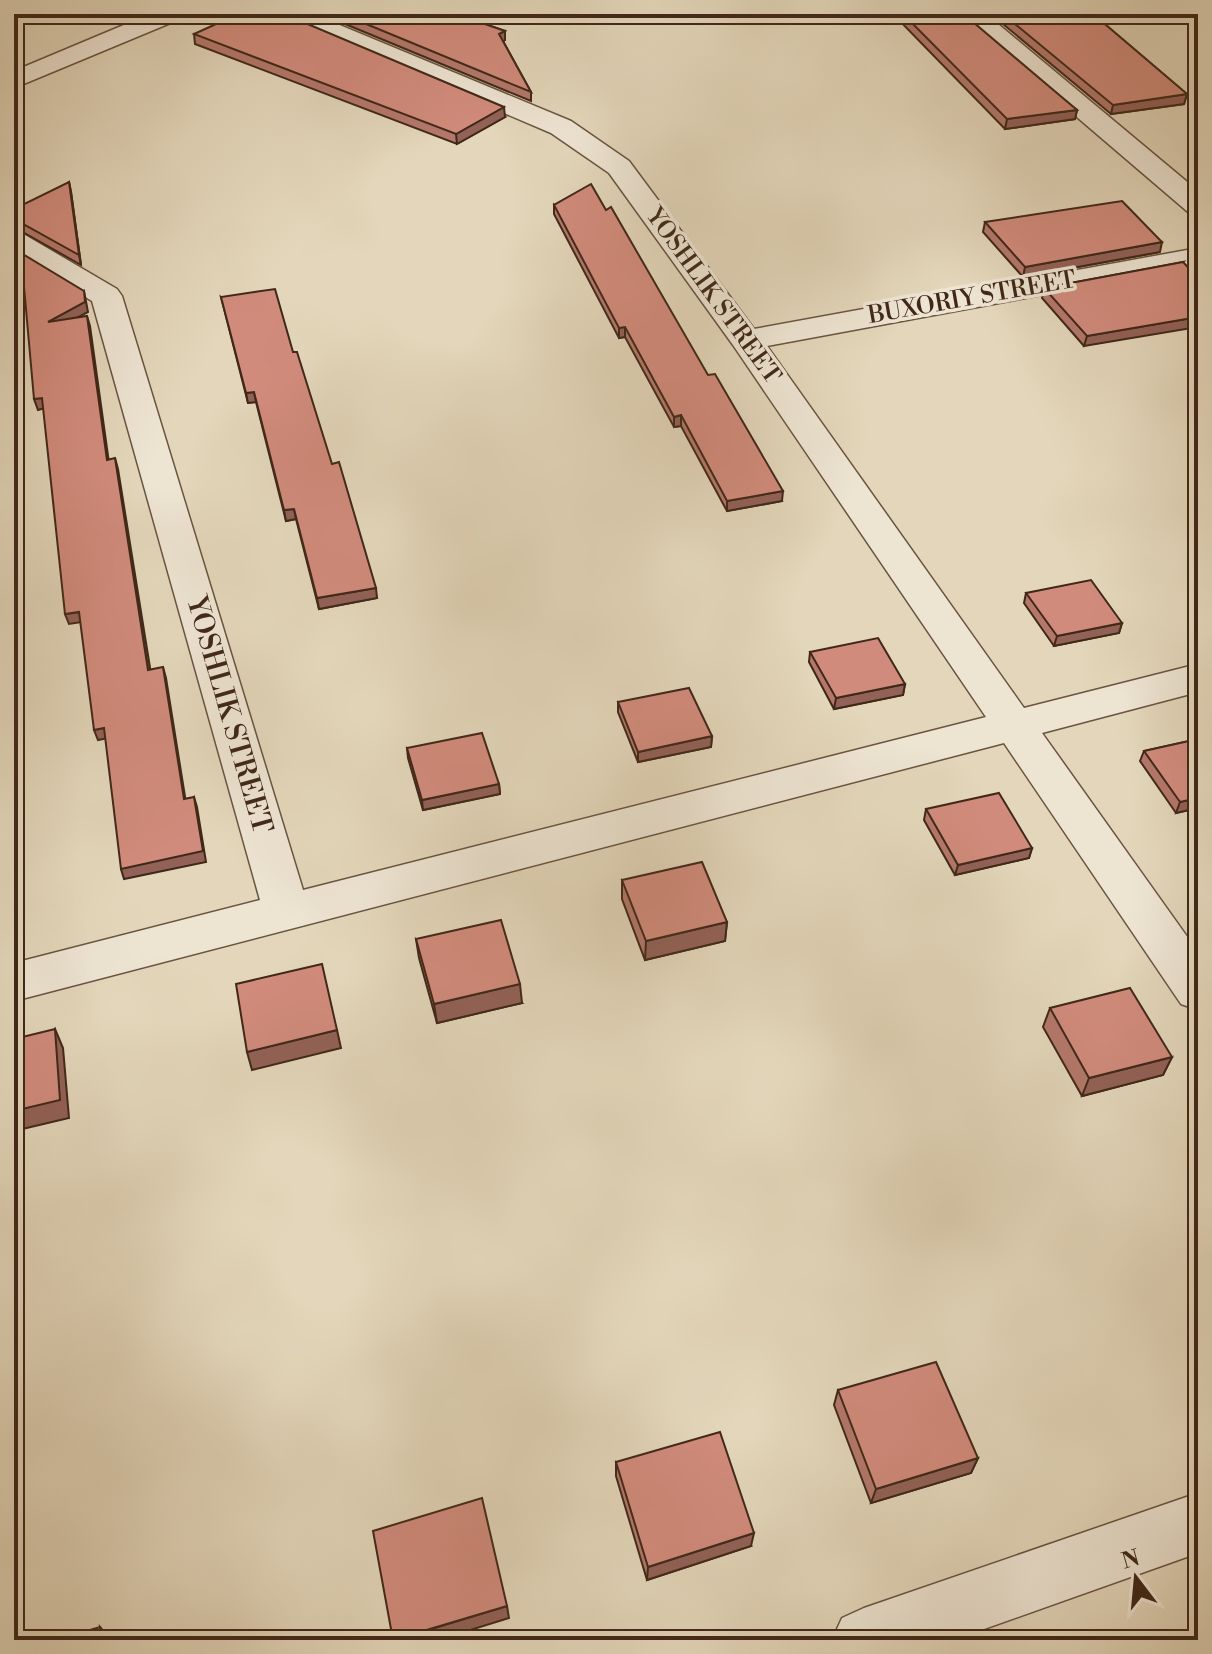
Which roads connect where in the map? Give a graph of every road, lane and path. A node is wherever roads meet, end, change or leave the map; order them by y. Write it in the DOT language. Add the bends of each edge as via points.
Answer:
graph roads {
  1 [pos="171,14"];
  2 [pos="292,14"];
  3 [pos="962,14"];
  4 [pos="14,80"];
  5 [pos="1198,206"];
  6 [pos="14,241"];
  7 [pos="1198,257"];
  8 [pos="746,340"];
  9 [pos="1198,678"];
  10 [pos="1011,724"];
  11 [pos="287,913"];
  12 [pos="14,982"];
  13 [pos="1198,990"];
  14 [pos="1198,1523"];
  15 [pos="864,1640"];
  1 -- 4 [label="street"];
  2 -- 8 [label="street, YOSHLIK STREET" via="561,127 619,167"];
  3 -- 5 [label="street" via="976,18"];
  6 -- 11 [label="street, YOSHLIK STREET" via="106,296"];
  7 -- 8 [label="street, BUXORIY STREET"];
  8 -- 10 [label="street, YOSHLIK STREET"];
  9 -- 10 [label="street"];
  10 -- 11 [label="street"];
  10 -- 13 [label="street, YOSHLIK STREET"];
  11 -- 12 [label="street"];
  14 -- 15 [label="street"];
}
